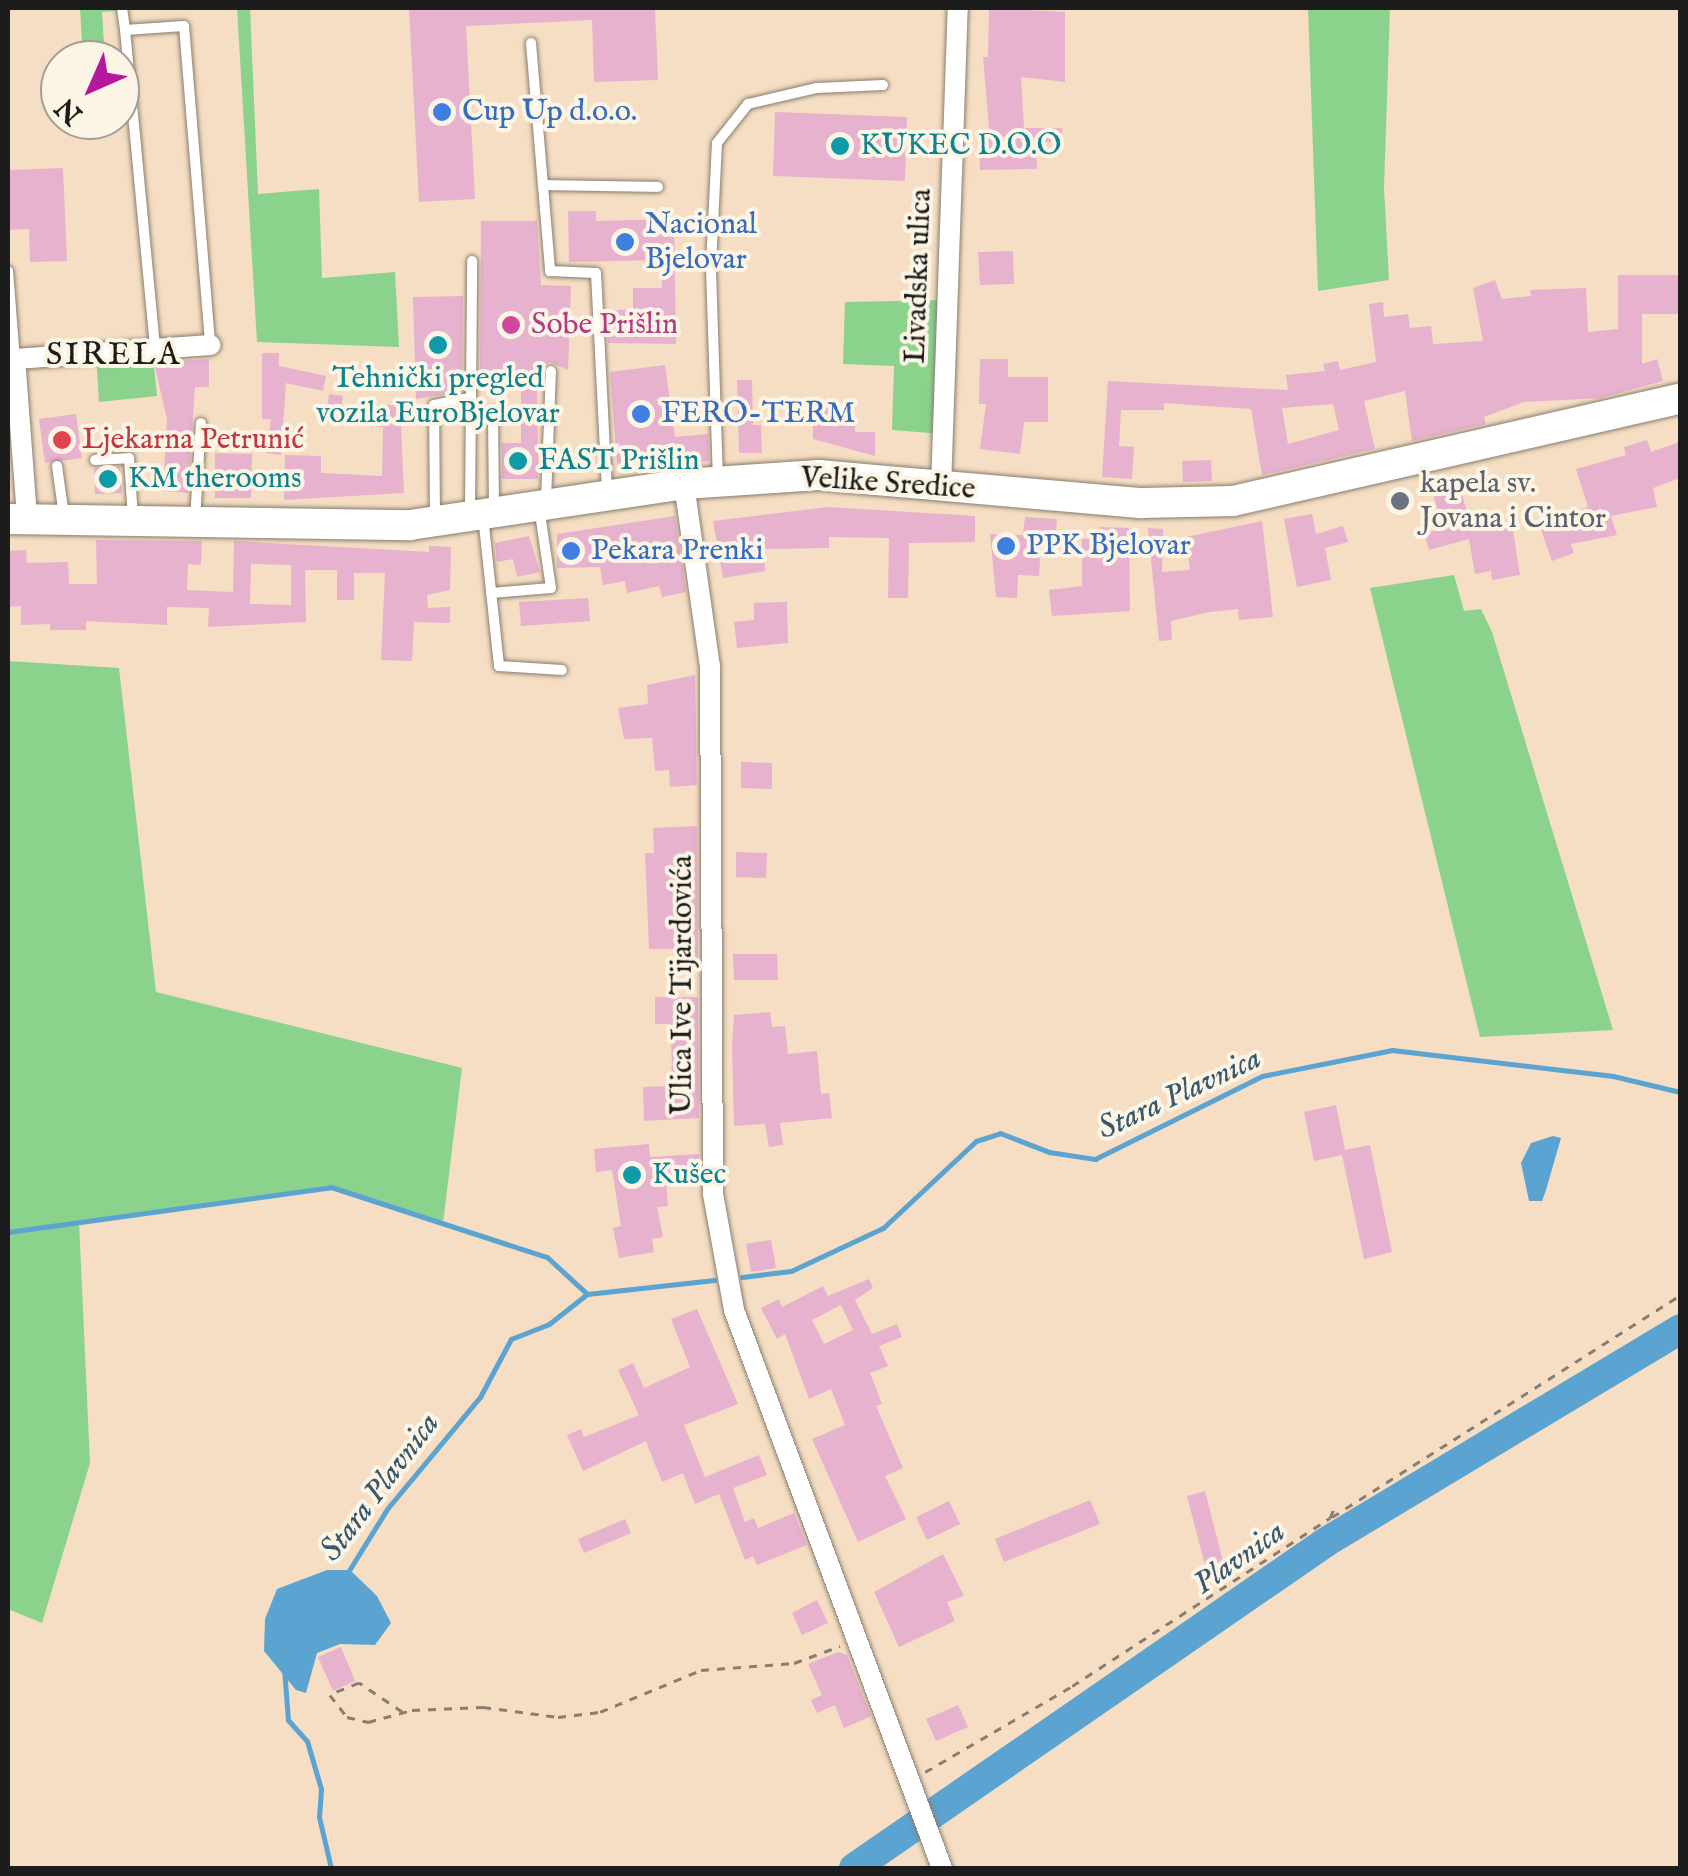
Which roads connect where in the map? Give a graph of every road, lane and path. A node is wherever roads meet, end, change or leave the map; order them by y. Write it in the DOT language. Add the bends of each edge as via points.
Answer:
graph roads {
  1 [pos="122,8"];
  2 [pos="958,8"];
  3 [pos="125,30"];
  4 [pos="531,43"];
  5 [pos="882,85"];
  6 [pos="544,184"];
  7 [pos="658,187"];
  8 [pos="472,260"];
  9 [pos="8,272"];
  10 [pos="210,345"];
  11 [pos="155,347"];
  12 [pos="15,359"];
  13 [pos="551,371"];
  14 [pos="471,398"];
  15 [pos="1680,399"];
  16 [pos="493,412"];
  17 [pos="201,423"];
  18 [pos="15,444"];
  19 [pos="96,460"];
  20 [pos="56,466"];
  21 [pos="718,482"];
  22 [pos="684,484"];
  23 [pos="941,487"];
  24 [pos="608,496"];
  25 [pos="542,506"];
  26 [pos="482,515"];
  27 [pos="64,517"];
  28 [pos="17,518"];
  29 [pos="133,519"];
  30 [pos="195,521"];
  31 [pos="436,522"];
  32 [pos="491,592"];
  33 [pos="562,670"];
  34 [pos="1680,1294"];
  35 [pos="1334,1508"];
  36 [pos="1330,1518"];
  37 [pos="856,1640"];
  38 [pos="402,1712"];
  39 [pos="916,1762"];
  40 [pos="914,1787"];
  41 [pos="935,1859"];
  1 -- 3 [label="lane"];
  2 -- 23 [label="street, Livadska ulica"];
  3 -- 10 [label="lane" via="184,26"];
  3 -- 11 [label="lane"];
  4 -- 6 [label="lane"];
  5 -- 21 [label="lane" via="818,88 748,104 718,142 710,265"];
  6 -- 7 [label="lane"];
  6 -- 24 [label="lane" via="550,271 596,273"];
  8 -- 14 [label="lane"];
  9 -- 12 [label="lane"];
  10 -- 11 [label="street"];
  11 -- 12 [label="street"];
  12 -- 18 [label="street, Velike Sredice"];
  13 -- 25 [label="lane"];
  14 -- 26 [label="lane"];
  14 -- 31 [label="lane" via="434,405"];
  15 -- 23 [label="main road, Velike Sredice" via="1233,501 1142,503"];
  16 -- 26 [label="lane"];
  17 -- 30 [label="lane"];
  18 -- 28 [label="street, Velike Sredice"];
  19 -- 29 [label="lane" via="128,458"];
  20 -- 27 [label="lane"];
  21 -- 22 [label="main road, Velike Sredice"];
  21 -- 23 [label="main road, Velike Sredice" via="819,475"];
  22 -- 24 [label="main road, Velike Sredice"];
  22 -- 37 [label="street, Ulica Ive Tijardovića" via="710,666 712,1194 734,1310"];
  24 -- 25 [label="main road, Velike Sredice"];
  25 -- 26 [label="main road, Velike Sredice"];
  25 -- 32 [label="lane" via="551,588"];
  26 -- 31 [label="main road, Velike Sredice"];
  26 -- 32 [label="lane"];
  27 -- 28 [label="main road, Velike Sredice"];
  27 -- 29 [label="main road, Velike Sredice"];
  29 -- 30 [label="main road, Velike Sredice"];
  30 -- 31 [label="main road, Velike Sredice"];
  32 -- 33 [label="lane" via="499,666"];
  34 -- 36 [label="path"];
  35 -- 36 [label="path"];
  36 -- 40 [label="path"];
  37 -- 38 [label="path" via="794,1663 701,1670 600,1712"];
  37 -- 40 [label="street, Ulica Ive Tijardovića"];
  38 -- 38 [label="path" via="368,1722 347,1717 330,1695 359,1684"];
  39 -- 40 [label="path"];
  40 -- 41 [label="street, Ulica Ive Tijardovića"];
}
